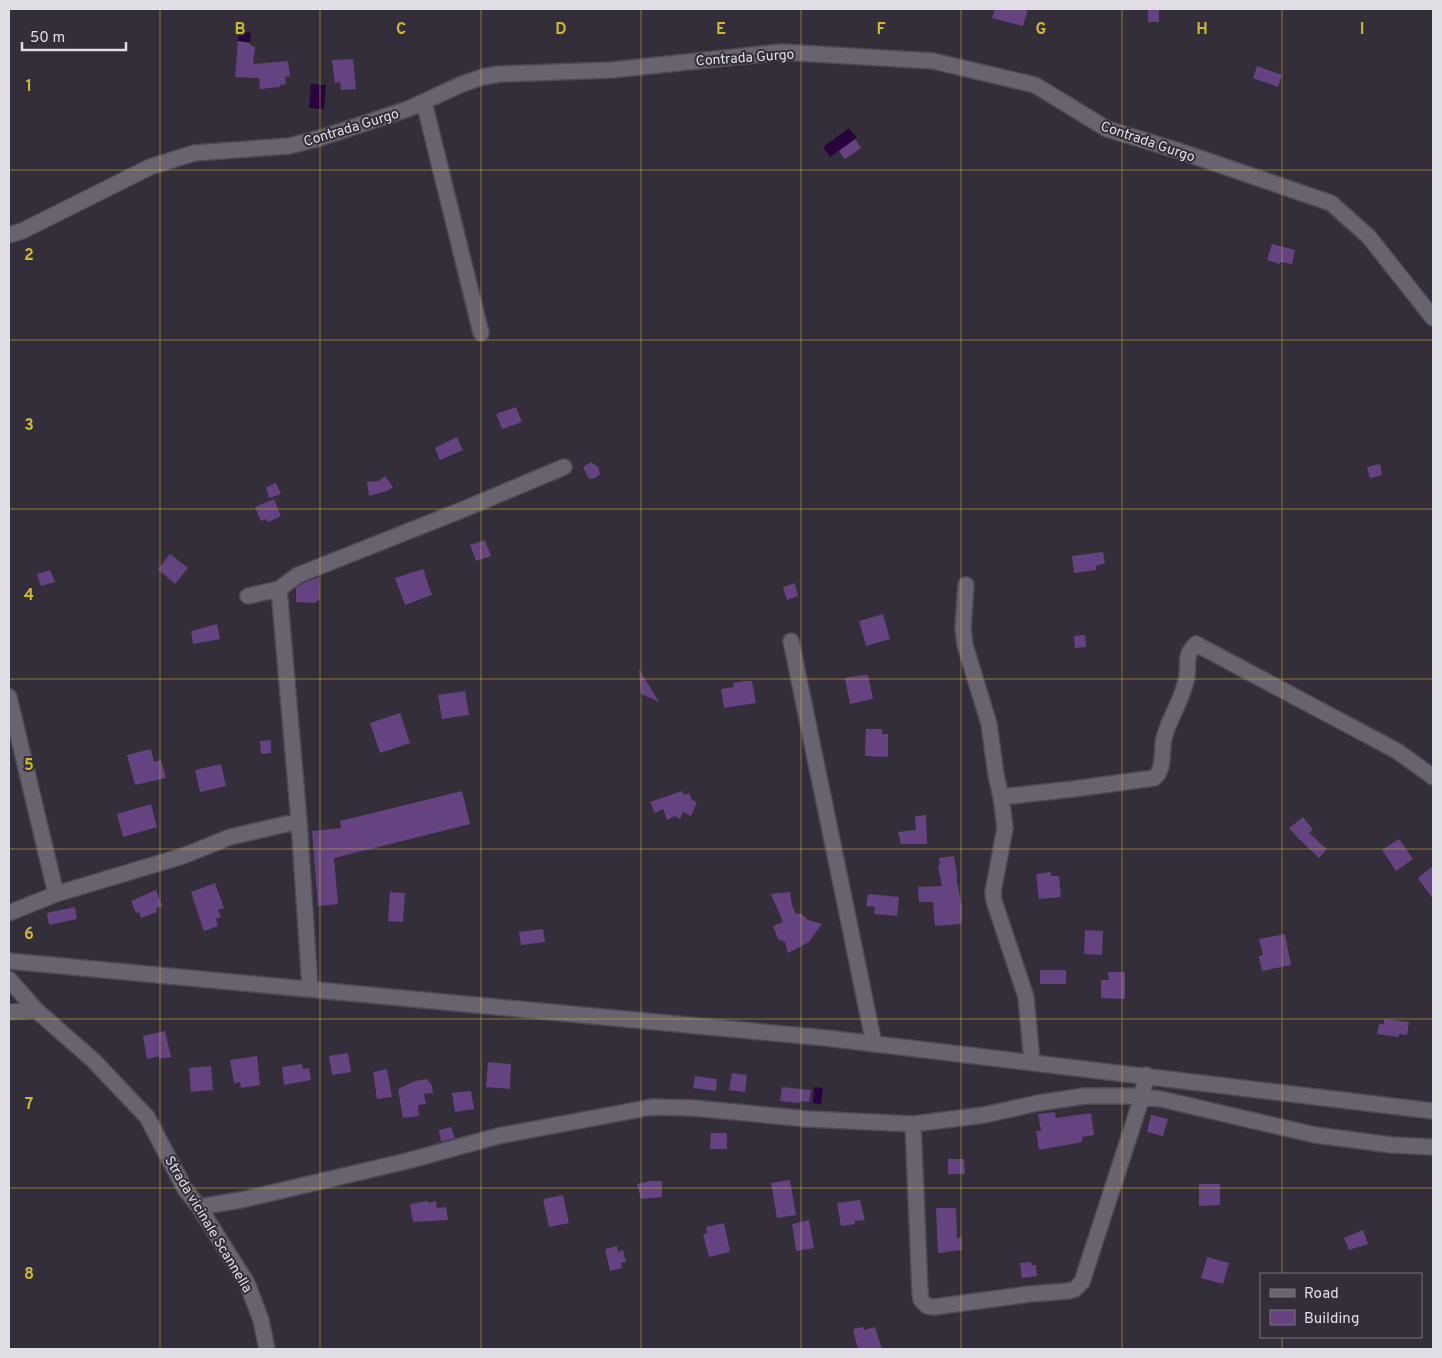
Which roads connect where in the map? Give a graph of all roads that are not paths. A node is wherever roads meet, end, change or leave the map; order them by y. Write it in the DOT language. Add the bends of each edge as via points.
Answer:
graph roads {
  1 [pos="424,102"];
  2 [pos="9,235"];
  3 [pos="1433,318"];
  4 [pos="481,333"];
  5 [pos="564,467"];
  6 [pos="966,585"];
  7 [pos="279,589"];
  8 [pos="248,596"];
  9 [pos="791,641"];
  10 [pos="9,696"];
  11 [pos="1433,777"];
  12 [pos="1001,797"];
  13 [pos="299,821"];
  14 [pos="56,894"];
  15 [pos="9,913"];
  16 [pos="9,961"];
  17 [pos="9,979"];
  18 [pos="310,988"];
  19 [pos="36,1010"];
  20 [pos="9,1012"];
  21 [pos="874,1044"];
  22 [pos="1032,1062"];
  23 [pos="1146,1075"];
  24 [pos="1142,1097"];
  25 [pos="1433,1111"];
  26 [pos="913,1124"];
  27 [pos="1433,1147"];
  28 [pos="199,1207"];
  29 [pos="267,1349"];
  1 -- 2 [label="street, Contrada Gurgo" via="289,146 194,154 150,167"];
  1 -- 3 [label="street, Contrada Gurgo" via="460,85 500,74 612,70 782,52 933,61 1036,85 1107,129 1331,203 1368,237"];
  1 -- 4 [label="street"];
  5 -- 7 [label="street" via="298,575"];
  6 -- 12 [label="street" via="965,645 989,724"];
  7 -- 8 [label="street"];
  7 -- 13 [label="street"];
  9 -- 21 [label="street"];
  10 -- 14 [label="street"];
  11 -- 12 [label="street" via="1397,751 1196,644 1189,651 1185,684 1164,738 1157,776"];
  12 -- 22 [label="street" via="1005,828 994,901 1024,990"];
  13 -- 14 [label="street" via="230,837 183,856"];
  13 -- 18 [label="street"];
  14 -- 15 [label="street"];
  16 -- 18 [label="street"];
  17 -- 19 [label="street, Strada vicinale Scannella"];
  18 -- 21 [label="street"];
  19 -- 20 [label="street"];
  19 -- 28 [label="street, Strada vicinale Scannella" via="94,1060 147,1117 184,1189"];
  21 -- 22 [label="street"];
  22 -- 23 [label="street"];
  23 -- 24 [label="street"];
  23 -- 25 [label="street"];
  24 -- 26 [label="street" via="1085,1096 984,1115"];
  24 -- 26 [label="street" via="1082,1282 1068,1291 934,1307 921,1300 920,1292"];
  24 -- 27 [label="street" via="1315,1135"];
  26 -- 28 [label="street" via="652,1107 498,1136 241,1200"];
  28 -- 29 [label="street, Strada vicinale Scannella" via="247,1283 261,1320"];
}
